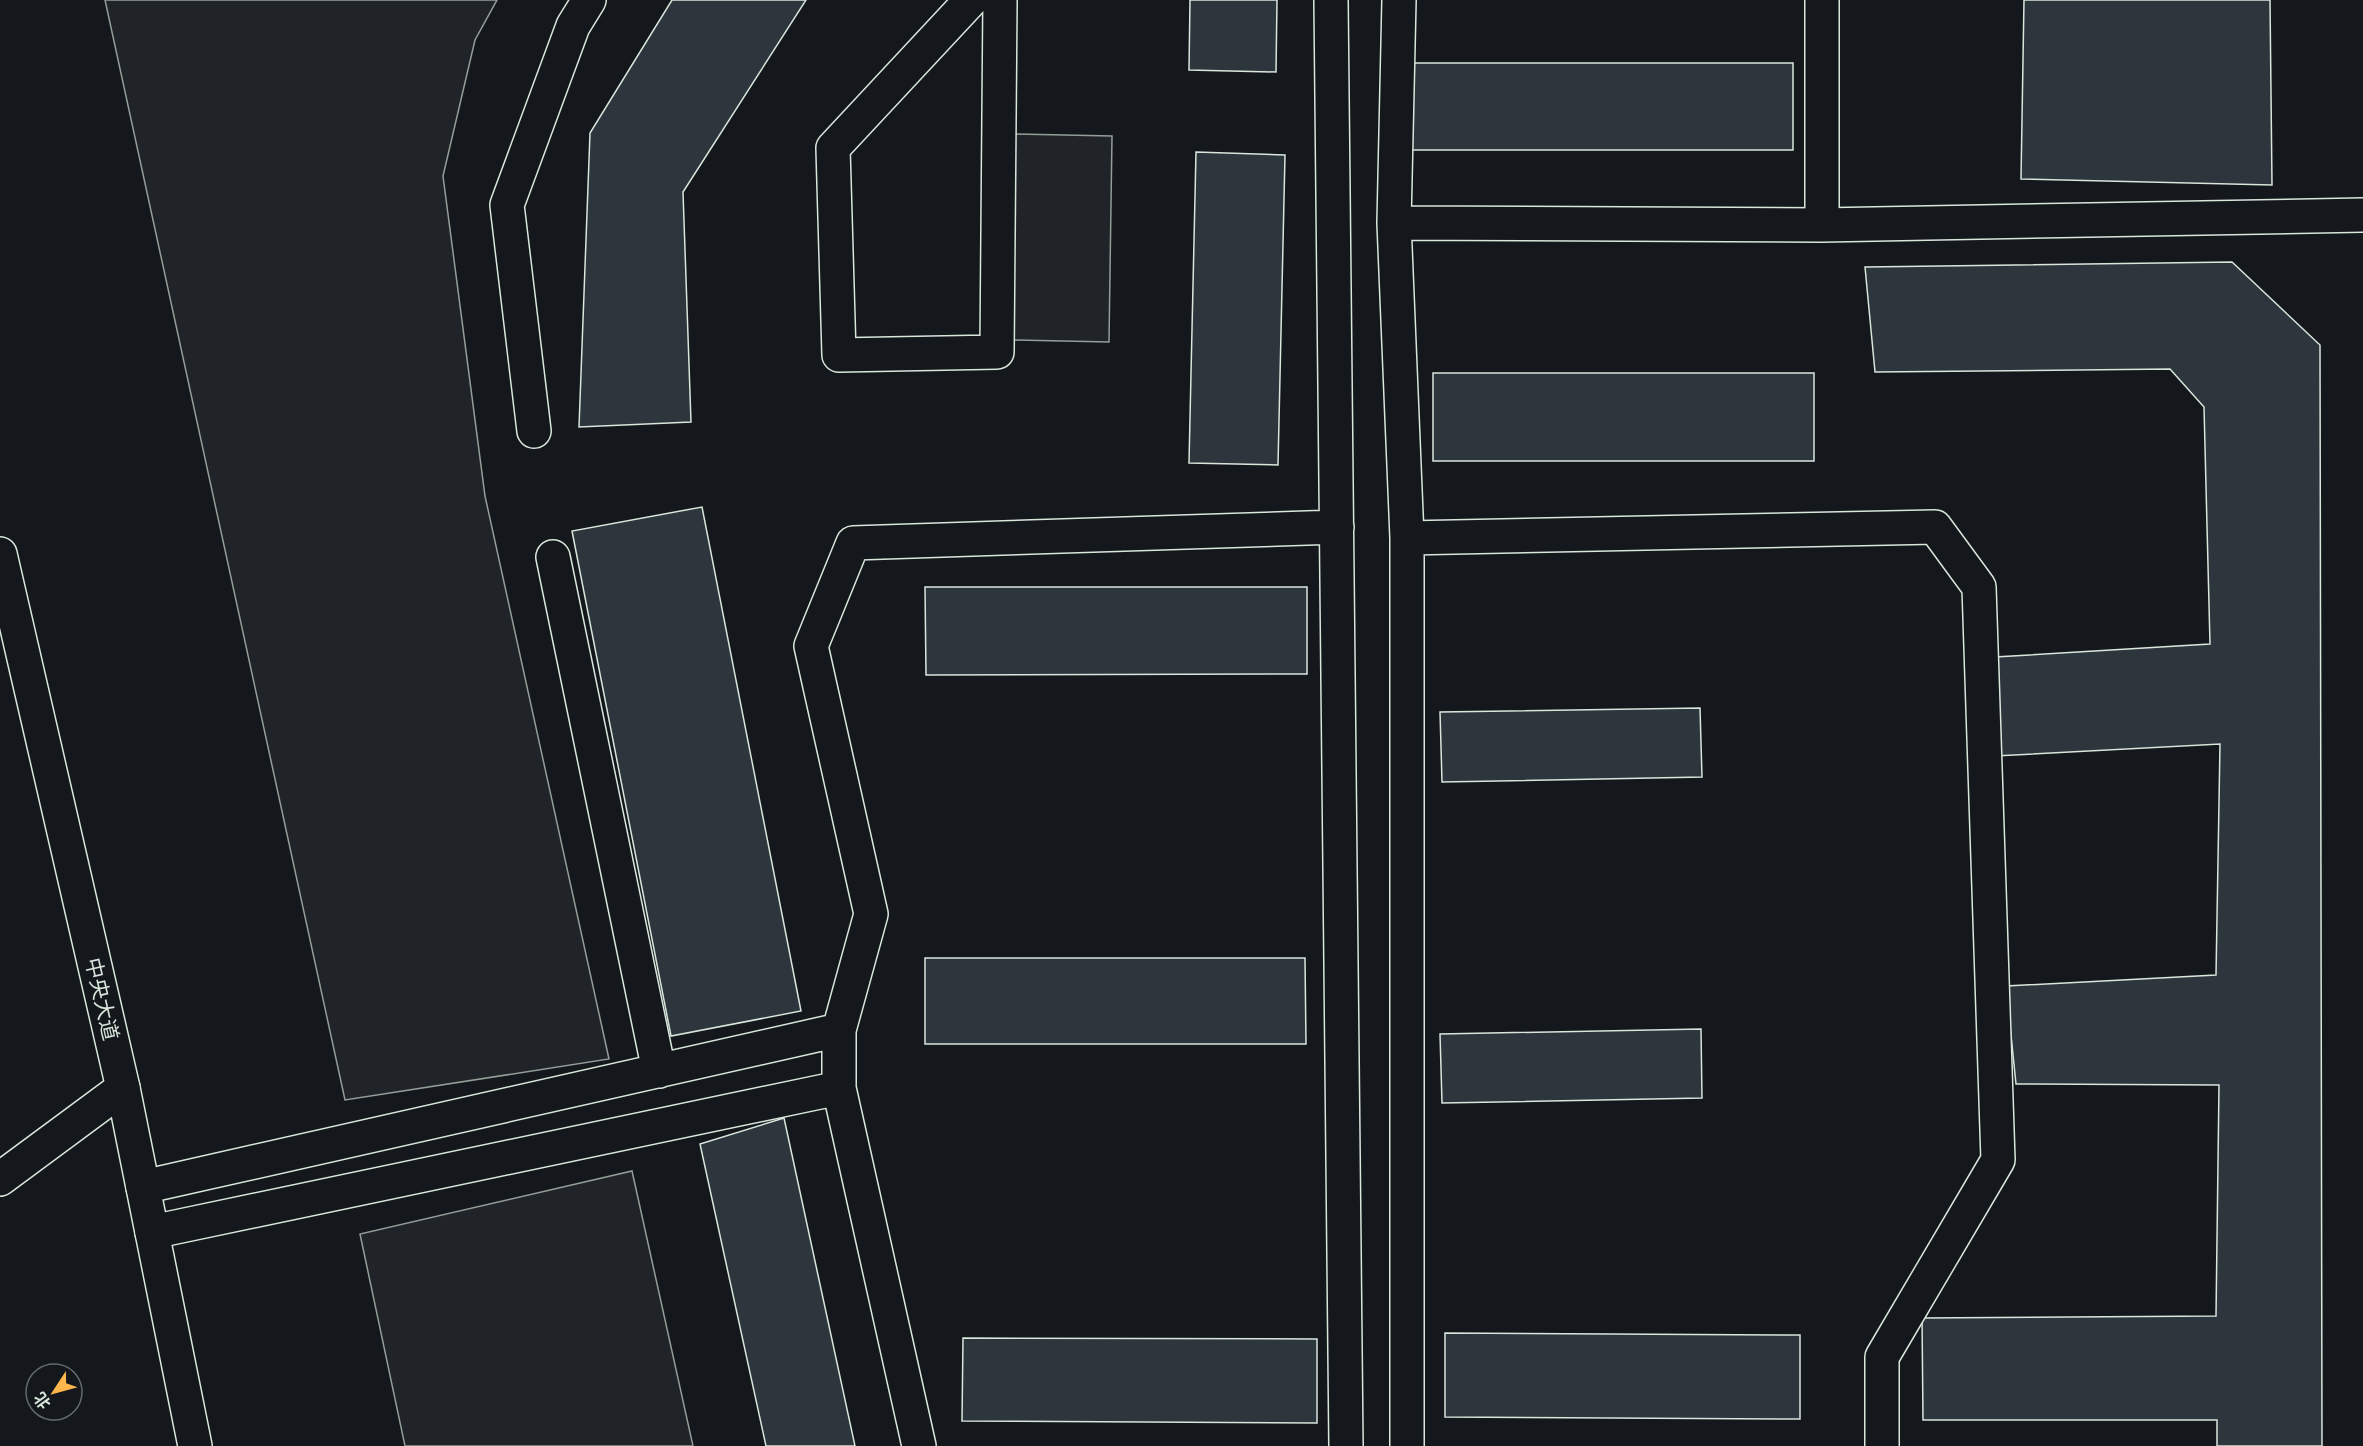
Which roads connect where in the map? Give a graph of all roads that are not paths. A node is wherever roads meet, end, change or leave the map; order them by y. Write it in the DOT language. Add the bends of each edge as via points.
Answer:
graph roads {
  1 [pos="589,0"];
  2 [pos="971,0"];
  3 [pos="1000,0"];
  4 [pos="1331,0"];
  5 [pos="1399,0"];
  6 [pos="1822,0"];
  7 [pos="2363,215"];
  8 [pos="1394,223"];
  9 [pos="1822,225"];
  10 [pos="534,431"];
  11 [pos="1337,527"];
  12 [pos="1407,538"];
  13 [pos="0,554"];
  14 [pos="553,557"];
  15 [pos="838,1030"];
  16 [pos="659,1071"];
  17 [pos="123,1088"];
  18 [pos="839,1088"];
  19 [pos="0,1179"];
  20 [pos="143,1187"];
  21 [pos="152,1232"];
  22 [pos="195,1446"];
  23 [pos="919,1446"];
  24 [pos="1346,1446"];
  25 [pos="1407,1446"];
  26 [pos="1882,1446"];
  1 -- 10 [label="street" via="573,26 507,205"];
  2 -- 3 [label="street" via="833,148 839,355 997,352"];
  4 -- 11 [label="street"];
  5 -- 8 [label="street"];
  6 -- 9 [label="street"];
  7 -- 9 [label="street"];
  8 -- 9 [label="street"];
  8 -- 12 [label="street"];
  11 -- 15 [label="street" via="853,543 811,646 871,914"];
  11 -- 24 [label="street"];
  12 -- 25 [label="street"];
  12 -- 26 [label="street" via="1935,527 1979,587 1998,1160 1882,1357"];
  13 -- 17 [label="street, 中央大道"];
  14 -- 16 [label="street"];
  15 -- 16 [label="street"];
  15 -- 18 [label="street"];
  16 -- 20 [label="street"];
  17 -- 19 [label="street"];
  17 -- 20 [label="street, 中央大道"];
  18 -- 21 [label="street"];
  18 -- 23 [label="street"];
  20 -- 21 [label="street, 中央大道"];
  21 -- 22 [label="street, 中央大道"];
}
